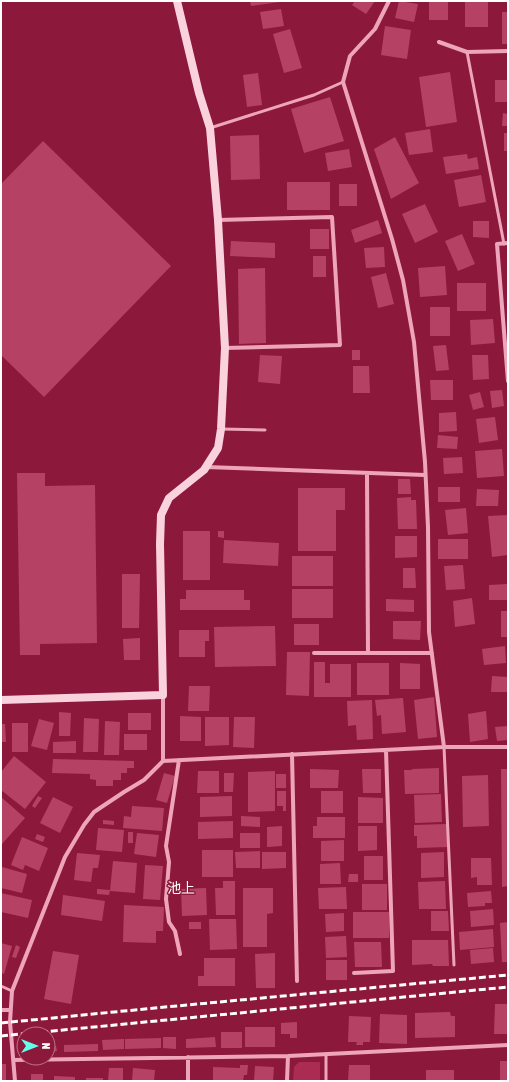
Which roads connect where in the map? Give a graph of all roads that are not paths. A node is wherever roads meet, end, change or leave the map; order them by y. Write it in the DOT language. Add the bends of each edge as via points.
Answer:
graph roads {
  1 [pos="177,1"];
  2 [pos="389,1"];
  3 [pos="440,42"];
  4 [pos="508,51"];
  5 [pos="467,52"];
  6 [pos="343,82"];
  7 [pos="210,128"];
  8 [pos="218,220"];
  9 [pos="506,244"];
  10 [pos="225,348"];
  11 [pos="508,381"];
  12 [pos="222,428"];
  13 [pos="265,430"];
  14 [pos="206,467"];
  15 [pos="367,473"];
  16 [pos="425,475"];
  17 [pos="314,654"];
  18 [pos="368,654"];
  19 [pos="432,654"];
  20 [pos="162,695"];
  21 [pos="1,700"];
  22 [pos="444,747"];
  23 [pos="508,747"];
  24 [pos="386,750"];
  25 [pos="292,754"];
  26 [pos="179,760"];
  27 [pos="163,761"];
  28 [pos="180,954"];
  29 [pos="454,965"];
  30 [pos="354,973"];
  31 [pos="297,980"];
  32 [pos="1,986"];
  33 [pos="12,991"];
  34 [pos="1,1010"];
  35 [pos="10,1010"];
  36 [pos="508,1045"];
  37 [pos="326,1054"];
  38 [pos="288,1056"];
  39 [pos="188,1057"];
  40 [pos="13,1060"];
  41 [pos="15,1081"];
  42 [pos="188,1081"];
  43 [pos="287,1081"];
  44 [pos="326,1081"];
  1 -- 7 [label="street"];
  2 -- 6 [label="street" via="375,29 350,56"];
  3 -- 5 [label="street"];
  4 -- 5 [label="street"];
  5 -- 9 [label="lane"];
  6 -- 7 [label="lane" via="314,95"];
  6 -- 16 [label="street" via="403,280 414,342"];
  7 -- 8 [label="street"];
  8 -- 10 [label="street"];
  8 -- 10 [label="street" via="332,217 340,345"];
  9 -- 11 [label="street" via="497,244"];
  10 -- 12 [label="street"];
  12 -- 13 [label="lane"];
  12 -- 14 [label="street" via="218,448"];
  14 -- 15 [label="street"];
  14 -- 20 [label="street" via="169,498 161,515"];
  15 -- 16 [label="street"];
  15 -- 18 [label="street"];
  16 -- 19 [label="street" via="429,632"];
  17 -- 18 [label="street"];
  18 -- 19 [label="street"];
  19 -- 22 [label="street"];
  20 -- 21 [label="street"];
  20 -- 27 [label="street"];
  22 -- 23 [label="street"];
  22 -- 24 [label="street"];
  22 -- 29 [label="lane"];
  24 -- 25 [label="street"];
  24 -- 30 [label="street" via="393,971"];
  25 -- 26 [label="street"];
  25 -- 31 [label="street"];
  26 -- 27 [label="street"];
  26 -- 28 [label="street" via="166,846 169,862 166,899 169,922 175,932"];
  27 -- 33 [label="street" via="144,780 94,812 84,825 65,857"];
  32 -- 33 [label="lane"];
  33 -- 35 [label="street"];
  34 -- 35 [label="street"];
  35 -- 40 [label="street"];
  36 -- 37 [label="street"];
  37 -- 38 [label="street"];
  37 -- 44 [label="lane"];
  38 -- 39 [label="street"];
  38 -- 43 [label="street"];
  39 -- 40 [label="street"];
  39 -- 42 [label="street"];
  40 -- 41 [label="street"];
}
